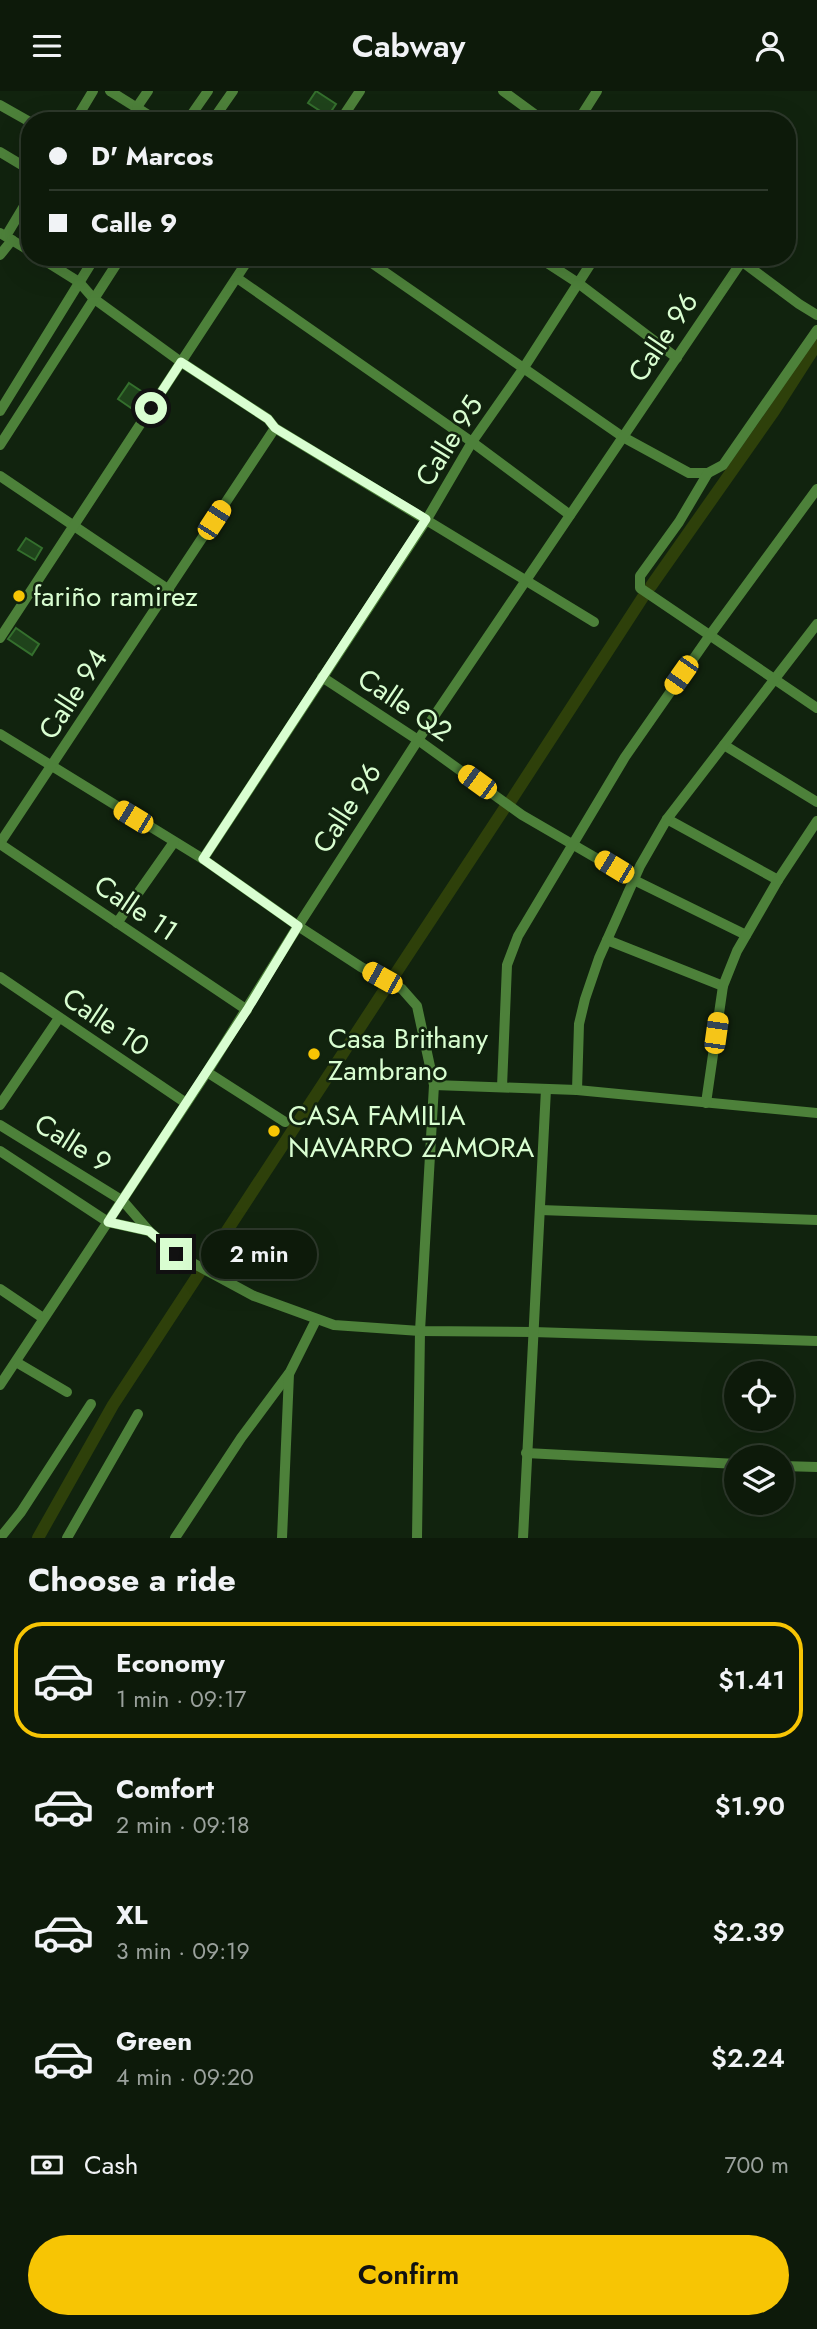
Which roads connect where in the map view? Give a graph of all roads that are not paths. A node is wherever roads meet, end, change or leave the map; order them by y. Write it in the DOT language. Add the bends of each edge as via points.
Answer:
graph roads {
  1 [pos="93,91"];
  2 [pos="110,91"];
  3 [pos="148,91"];
  4 [pos="208,91"];
  5 [pos="233,91"];
  6 [pos="360,91"];
  7 [pos="503,91"];
  8 [pos="597,91"];
  9 [pos="0,105"];
  10 [pos="137,107"];
  11 [pos="80,112"];
  12 [pos="144,112"];
  13 [pos="193,112"];
  14 [pos="218,112"];
  15 [pos="346,112"];
  16 [pos="532,112"];
  17 [pos="584,112"];
  18 [pos="21,117"];
  19 [pos="0,152"];
  20 [pos="21,165"];
  21 [pos="21,211"];
  22 [pos="6,236"];
  23 [pos="21,245"];
  24 [pos="0,255"];
  25 [pos="54,266"];
  26 [pos="89,266"];
  27 [pos="115,266"];
  28 [pos="244,266"];
  29 [pos="376,266"];
  30 [pos="552,266"];
  31 [pos="589,266"];
  32 [pos="735,266"];
  33 [pos="748,266"];
  34 [pos="237,278"];
  35 [pos="79,282"];
  36 [pos="578,283"];
  37 [pos="93,298"];
  38 [pos="817,315"];
  39 [pos="817,330"];
  40 [pos="677,358"];
  41 [pos="181,362"];
  42 [pos="523,369"];
  43 [pos="0,411"];
  44 [pos="275,428"];
  45 [pos="623,437"];
  46 [pos="472,442"];
  47 [pos="0,445"];
  48 [pos="708,473"];
  49 [pos="0,476"];
  50 [pos="817,489"];
  51 [pos="570,515"];
  52 [pos="426,519"];
  53 [pos="75,524"];
  54 [pos="525,583"];
  55 [pos="169,590"];
  56 [pos="594,622"];
  57 [pos="817,624"];
  58 [pos="710,635"];
  59 [pos="0,638"];
  60 [pos="322,677"];
  61 [pos="774,679"];
  62 [pos="817,708"];
  63 [pos="0,734"];
  64 [pos="418,740"];
  65 [pos="724,745"];
  66 [pos="52,768"];
  67 [pos="817,802"];
  68 [pos="667,819"];
  69 [pos="817,821"];
  70 [pos="174,842"];
  71 [pos="573,843"];
  72 [pos="0,844"];
  73 [pos="203,859"];
  74 [pos="634,880"];
  75 [pos="778,880"];
  76 [pos="117,923"];
  77 [pos="298,926"];
  78 [pos="746,935"];
  79 [pos="607,940"];
  80 [pos="0,977"];
  81 [pos="723,986"];
  82 [pos="247,1010"];
  83 [pos="59,1019"];
  84 [pos="207,1072"];
  85 [pos="434,1085"];
  86 [pos="502,1087"];
  87 [pos="546,1089"];
  88 [pos="577,1090"];
  89 [pos="187,1103"];
  90 [pos="706,1103"];
  91 [pos="0,1105"];
  92 [pos="817,1113"];
  93 [pos="285,1122"];
  94 [pos="0,1125"];
  95 [pos="0,1151"];
  96 [pos="122,1201"];
  97 [pos="540,1210"];
  98 [pos="817,1220"];
  99 [pos="108,1222"];
  100 [pos="149,1231"];
  101 [pos="0,1289"];
  102 [pos="43,1318"];
  103 [pos="316,1320"];
  104 [pos="420,1331"];
  105 [pos="533,1332"];
  106 [pos="817,1341"];
  107 [pos="16,1361"];
  108 [pos="289,1374"];
  109 [pos="0,1385"];
  110 [pos="67,1392"];
  111 [pos="91,1404"];
  112 [pos="138,1414"];
  113 [pos="526,1453"];
  114 [pos="724,1463"];
  115 [pos="794,1466"];
  116 [pos="817,1467"];
  117 [pos="0,1538"];
  118 [pos="67,1538"];
  119 [pos="175,1538"];
  120 [pos="282,1538"];
  121 [pos="417,1538"];
  122 [pos="523,1538"];
  1 -- 11 [label="street"];
  2 -- 10 [label="street"];
  3 -- 10 [label="street"];
  4 -- 13 [label="street"];
  5 -- 14 [label="street"];
  6 -- 15 [label="street"];
  7 -- 16 [label="street"];
  8 -- 17 [label="street"];
  9 -- 18 [label="street"];
  10 -- 12 [label="street"];
  19 -- 20 [label="street"];
  21 -- 22 [label="street"];
  22 -- 23 [label="street"];
  22 -- 24 [label="street"];
  25 -- 35 [label="street"];
  26 -- 35 [label="street"];
  27 -- 37 [label="street"];
  28 -- 34 [label="street"];
  29 -- 42 [label="street"];
  30 -- 36 [label="street"];
  31 -- 36 [label="street, Calle 95"];
  32 -- 40 [label="street, Calle 96"];
  33 -- 38 [label="street"];
  34 -- 41 [label="street"];
  34 -- 46 [label="street"];
  35 -- 37 [label="street"];
  35 -- 43 [label="street"];
  36 -- 40 [label="street"];
  36 -- 42 [label="street, Calle 95"];
  37 -- 41 [label="street"];
  37 -- 47 [label="street"];
  39 -- 48 [label="street" via="723,465"];
  40 -- 45 [label="street, Calle 96"];
  41 -- 44 [label="street"];
  41 -- 53 [label="street"];
  42 -- 45 [label="street"];
  42 -- 46 [label="street, Calle 95"];
  44 -- 52 [label="street"];
  44 -- 55 [label="street, Calle 94"];
  45 -- 48 [label="street" via="689,473"];
  45 -- 51 [label="street, Calle 96"];
  46 -- 51 [label="street"];
  46 -- 52 [label="street, Calle 95"];
  48 -- 58 [label="street" via="638,582 640,588"];
  49 -- 53 [label="street"];
  50 -- 58 [label="street"];
  51 -- 54 [label="street, Calle 96"];
  52 -- 54 [label="street"];
  52 -- 60 [label="street, Calle 95"];
  53 -- 55 [label="street"];
  53 -- 59 [label="street"];
  54 -- 56 [label="street"];
  54 -- 64 [label="street, Calle 96"];
  55 -- 66 [label="street, Calle 94"];
  57 -- 61 [label="street"];
  58 -- 61 [label="street"];
  58 -- 71 [label="street" via="625,757"];
  60 -- 64 [label="street, Calle Q2"];
  60 -- 73 [label="street, Calle 95"];
  61 -- 62 [label="street"];
  61 -- 65 [label="street"];
  63 -- 66 [label="street"];
  64 -- 71 [label="street, Calle Q2" via="522,815"];
  64 -- 77 [label="street, Calle 96"];
  65 -- 67 [label="street"];
  65 -- 68 [label="street"];
  66 -- 70 [label="street"];
  66 -- 72 [label="street, Calle 94"];
  68 -- 74 [label="street"];
  68 -- 75 [label="street"];
  69 -- 75 [label="street"];
  70 -- 73 [label="street"];
  70 -- 76 [label="street"];
  71 -- 74 [label="street, Calle Q2"];
  71 -- 86 [label="street" via="518,936 507,965"];
  72 -- 76 [label="street, Calle 11"];
  73 -- 77 [label="street"];
  74 -- 78 [label="street, Calle Q2"];
  74 -- 79 [label="street"];
  75 -- 78 [label="street"];
  76 -- 82 [label="street, Calle 11"];
  77 -- 82 [label="street, Calle 96"];
  77 -- 85 [label="street" via="402,989 417,1006"];
  78 -- 81 [label="street"];
  79 -- 81 [label="street"];
  79 -- 88 [label="street" via="579,1024"];
  80 -- 83 [label="street, Calle 10"];
  81 -- 90 [label="street"];
  82 -- 84 [label="street, Calle 96"];
  83 -- 89 [label="street, Calle 10"];
  83 -- 91 [label="street"];
  84 -- 89 [label="street, Calle 96"];
  84 -- 93 [label="street"];
  85 -- 86 [label="street"];
  85 -- 104 [label="street"];
  86 -- 87 [label="street"];
  87 -- 88 [label="street"];
  87 -- 97 [label="street"];
  88 -- 90 [label="street"];
  89 -- 96 [label="street, Calle 96"];
  90 -- 92 [label="street"];
  94 -- 96 [label="street, Calle 9"];
  95 -- 99 [label="street, Calle 9"];
  96 -- 99 [label="street, Calle 96"];
  96 -- 100 [label="street, Calle 9"];
  97 -- 98 [label="street"];
  97 -- 105 [label="street"];
  99 -- 100 [label="street, Calle 9"];
  99 -- 102 [label="street, Calle 96"];
  100 -- 103 [label="street, Calle 9" via="176,1254 224,1281"];
  101 -- 102 [label="street"];
  102 -- 107 [label="street, Calle 96"];
  103 -- 104 [label="street, Calle 9"];
  103 -- 108 [label="street"];
  104 -- 105 [label="street, Calle 9"];
  104 -- 121 [label="street"];
  105 -- 106 [label="street, Calle 9"];
  105 -- 113 [label="street"];
  107 -- 109 [label="street, Calle 96"];
  107 -- 110 [label="street"];
  108 -- 119 [label="street"];
  108 -- 120 [label="street"];
  111 -- 117 [label="street"];
  112 -- 118 [label="street"];
  113 -- 114 [label="street"];
  113 -- 122 [label="street"];
  115 -- 116 [label="street"];
}
